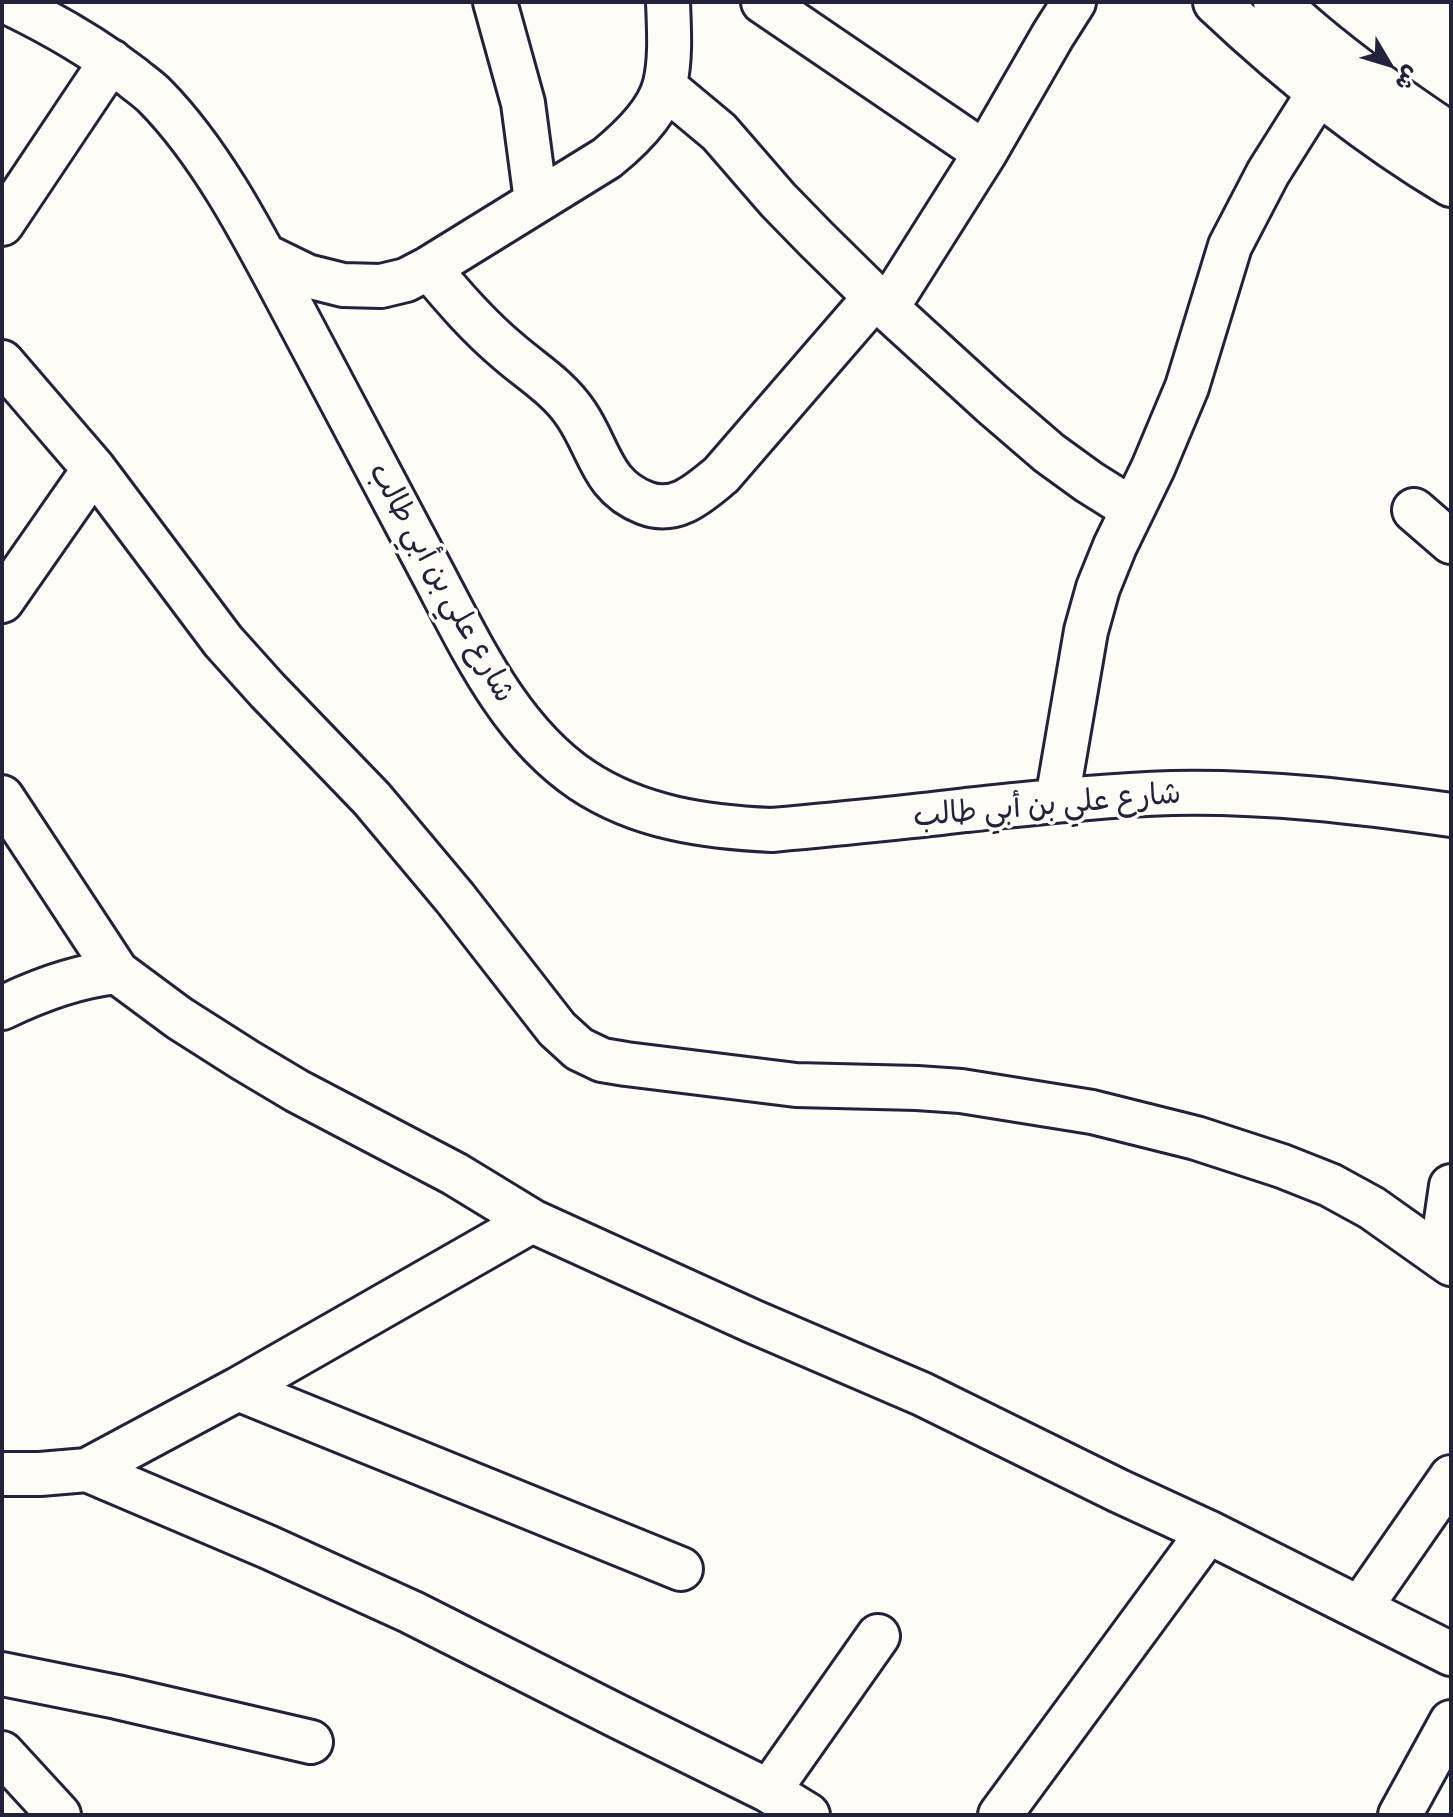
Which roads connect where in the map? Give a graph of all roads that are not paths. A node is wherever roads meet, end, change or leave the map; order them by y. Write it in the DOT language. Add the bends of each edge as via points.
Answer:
graph roads {
  1 [pos="7,2"];
  2 [pos="495,2"];
  3 [pos="668,2"];
  4 [pos="763,2"];
  5 [pos="1074,2"];
  6 [pos="1216,2"];
  7 [pos="1276,2"];
  8 [pos="111,61"];
  9 [pos="665,87"];
  10 [pos="1319,92"];
  11 [pos="1451,136"];
  12 [pos="985,153"];
  13 [pos="1451,184"];
  14 [pos="536,201"];
  15 [pos="2,224"];
  16 [pos="264,255"];
  17 [pos="429,268"];
  18 [pos="881,302"];
  19 [pos="2,362"];
  20 [pos="94,469"];
  21 [pos="1132,509"];
  22 [pos="1414,510"];
  23 [pos="1451,542"];
  24 [pos="2,601"];
  25 [pos="2,797"];
  26 [pos="1057,800"];
  27 [pos="1451,815"];
  28 [pos="117,972"];
  29 [pos="2,1008"];
  30 [pos="1451,1186"];
  31 [pos="532,1221"];
  32 [pos="1446,1260"];
  33 [pos="238,1389"];
  34 [pos="87,1470"];
  35 [pos="2,1474"];
  36 [pos="1451,1477"];
  37 [pos="1208,1532"];
  38 [pos="681,1569"];
  39 [pos="1360,1608"];
  40 [pos="878,1636"];
  41 [pos="1451,1654"];
  42 [pos="2,1674"];
  43 [pos="1451,1722"];
  44 [pos="311,1742"];
  45 [pos="2,1753"];
  46 [pos="769,1791"];
  47 [pos="59,1815"];
  48 [pos="808,1815"];
  49 [pos="1000,1815"];
  50 [pos="1400,1815"];
  1 -- 8 [label="street, شارع علي بن أبي طالب"];
  2 -- 14 [label="street" via="523,103"];
  3 -- 9 [label="street"];
  4 -- 12 [label="street"];
  5 -- 12 [label="street"];
  6 -- 10 [label="main road"];
  7 -- 11 [label="main road" via="1347,62"];
  8 -- 15 [label="street"];
  8 -- 16 [label="street, شارع علي بن أبي طالب" via="153,93 185,129"];
  9 -- 14 [label="street" via="630,140"];
  9 -- 18 [label="street" via="719,132 778,200"];
  10 -- 13 [label="main road"];
  10 -- 21 [label="street" via="1230,246 1187,387"];
  12 -- 18 [label="street"];
  14 -- 17 [label="street"];
  16 -- 17 [label="street" via="307,276 343,285 381,286"];
  16 -- 26 [label="street, شارع علي بن أبي طالب" via="490,678 519,720 582,780 661,815 772,830"];
  17 -- 18 [label="street" via="487,332 561,394 620,490 647,504 670,507 694,498 721,475"];
  18 -- 21 [label="street" via="1049,453"];
  19 -- 20 [label="street"];
  20 -- 24 [label="street"];
  20 -- 32 [label="street" via="223,641 372,799 557,1029 579,1049 626,1064 796,1085 961,1091 1092,1112 1196,1138 1330,1185"];
  21 -- 26 [label="street" via="1086,631"];
  22 -- 23 [label="street"];
  25 -- 28 [label="street"];
  26 -- 27 [label="street, شارع علي بن أبي طالب" via="1231,793"];
  28 -- 29 [label="street" via="67,981"];
  28 -- 31 [label="street" via="258,1068"];
  30 -- 32 [label="street"];
  31 -- 33 [label="street"];
  31 -- 37 [label="street" via="922,1394"];
  33 -- 34 [label="street"];
  33 -- 38 [label="street"];
  34 -- 35 [label="street"];
  34 -- 46 [label="street" via="411,1612"];
  36 -- 39 [label="street"];
  37 -- 39 [label="street"];
  37 -- 49 [label="street"];
  39 -- 41 [label="street"];
  40 -- 46 [label="street"];
  42 -- 44 [label="street"];
  43 -- 50 [label="street"];
  45 -- 47 [label="street"];
  46 -- 48 [label="street"];
}
